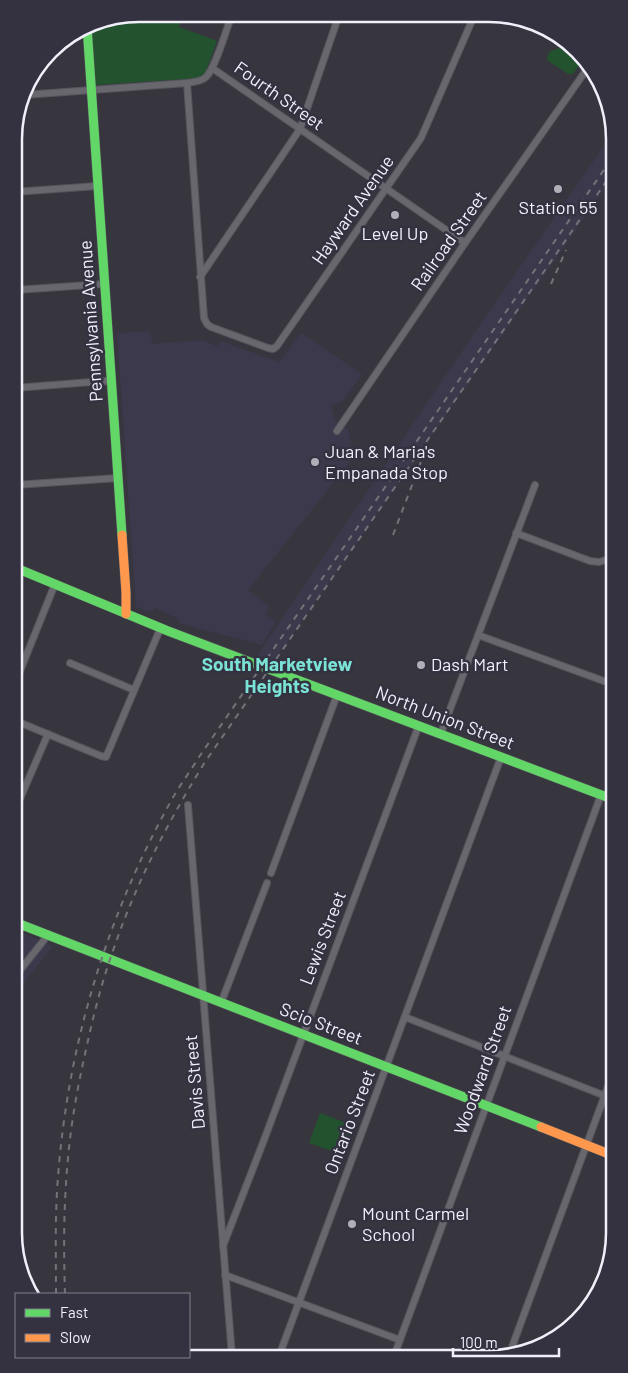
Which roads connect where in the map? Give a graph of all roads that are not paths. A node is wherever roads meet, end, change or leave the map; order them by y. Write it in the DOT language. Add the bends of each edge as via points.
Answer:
graph roads {
  1 [pos="229,22"];
  2 [pos="337,22"];
  3 [pos="471,22"];
  4 [pos="87,36"];
  5 [pos="212,68"];
  6 [pos="585,72"];
  7 [pos="187,83"];
  8 [pos="90,90"];
  9 [pos="31,94"];
  10 [pos="300,129"];
  11 [pos="97,186"];
  12 [pos="386,189"];
  13 [pos="23,191"];
  14 [pos="465,243"];
  15 [pos="200,277"];
  16 [pos="104,284"];
  17 [pos="23,289"];
  18 [pos="111,382"];
  19 [pos="23,387"];
  20 [pos="337,431"];
  21 [pos="118,478"];
  22 [pos="23,484"];
  23 [pos="534,485"];
  24 [pos="516,533"];
  25 [pos="606,560"];
  26 [pos="23,571"];
  27 [pos="55,584"];
  28 [pos="126,614"];
  29 [pos="162,628"];
  30 [pos="478,635"];
  31 [pos="70,663"];
  32 [pos="23,665"];
  33 [pos="606,682"];
  34 [pos="134,690"];
  35 [pos="337,695"];
  36 [pos="22,724"];
  37 [pos="419,725"];
  38 [pos="48,734"];
  39 [pos="441,734"];
  40 [pos="502,757"];
  41 [pos="22,793"];
  42 [pos="601,795"];
  43 [pos="605,797"];
  44 [pos="188,806"];
  45 [pos="271,874"];
  46 [pos="267,882"];
  47 [pos="22,925"];
  48 [pos="48,935"];
  49 [pos="22,967"];
  50 [pos="203,996"];
  51 [pos="221,1003"];
  52 [pos="405,1018"];
  53 [pos="303,1035"];
  54 [pos="504,1057"];
  55 [pos="387,1068"];
  56 [pos="605,1096"];
  57 [pos="486,1106"];
  58 [pos="586,1145"];
  59 [pos="605,1152"];
  60 [pos="223,1246"];
  61 [pos="225,1275"];
  62 [pos="299,1302"];
  63 [pos="400,1340"];
  64 [pos="510,1349"];
  65 [pos="231,1350"];
  66 [pos="281,1350"];
  67 [pos="396,1350"];
  1 -- 5 [label="street"];
  2 -- 10 [label="street"];
  3 -- 12 [label="street, Hayward Avenue" via="424,134"];
  4 -- 8 [label="street, Pennsylvania Avenue"];
  5 -- 7 [label="street, Fourth Street" via="206,78"];
  5 -- 10 [label="street, Fourth Street"];
  6 -- 14 [label="street, Railroad Street"];
  7 -- 8 [label="street, Fourth Street"];
  7 -- 15 [label="street"];
  8 -- 9 [label="street, Fourth Street"];
  8 -- 11 [label="street, Pennsylvania Avenue"];
  10 -- 12 [label="street, Fourth Street"];
  10 -- 15 [label="street"];
  11 -- 13 [label="street"];
  11 -- 16 [label="street, Pennsylvania Avenue"];
  12 -- 14 [label="street, Fourth Street"];
  12 -- 15 [label="street, Hayward Avenue" via="275,348 207,324"];
  14 -- 20 [label="street, Railroad Street"];
  16 -- 17 [label="street"];
  16 -- 18 [label="street, Pennsylvania Avenue"];
  18 -- 19 [label="street"];
  18 -- 21 [label="street, Pennsylvania Avenue"];
  21 -- 22 [label="street"];
  21 -- 28 [label="street, Pennsylvania Avenue"];
  23 -- 24 [label="street"];
  24 -- 25 [label="street" via="590,561"];
  24 -- 30 [label="street"];
  26 -- 27 [label="street, North Union Street"];
  27 -- 28 [label="street, North Union Street"];
  27 -- 32 [label="street"];
  28 -- 29 [label="street, North Union Street"];
  29 -- 34 [label="street"];
  29 -- 35 [label="street, North Union Street"];
  30 -- 33 [label="street"];
  30 -- 39 [label="street"];
  31 -- 34 [label="street"];
  34 -- 38 [label="street" via="106,757"];
  35 -- 37 [label="street, North Union Street"];
  35 -- 45 [label="street"];
  36 -- 38 [label="street"];
  37 -- 39 [label="street, North Union Street"];
  37 -- 53 [label="street, Lewis Street"];
  38 -- 41 [label="street"];
  39 -- 40 [label="street, North Union Street"];
  40 -- 42 [label="street, North Union Street"];
  40 -- 52 [label="street, Ontario Street"];
  42 -- 43 [label="street, North Union Street"];
  42 -- 54 [label="street, Woodward Street"];
  44 -- 50 [label="street, Davis Street"];
  46 -- 51 [label="street"];
  47 -- 48 [label="street, Scio Street"];
  48 -- 49 [label="street"];
  48 -- 50 [label="street, Scio Street"];
  50 -- 51 [label="street, Scio Street"];
  50 -- 60 [label="street, Davis Street"];
  51 -- 53 [label="street, Scio Street"];
  52 -- 54 [label="street"];
  52 -- 55 [label="street, Ontario Street"];
  53 -- 55 [label="street, Scio Street"];
  53 -- 60 [label="street, Lewis Street"];
  54 -- 56 [label="street"];
  54 -- 57 [label="street, Woodward Street"];
  55 -- 57 [label="street, Scio Street"];
  55 -- 62 [label="street, Ontario Street"];
  56 -- 58 [label="street"];
  57 -- 58 [label="street, Scio Street"];
  57 -- 63 [label="street, Woodward Street"];
  58 -- 59 [label="street, Scio Street"];
  58 -- 64 [label="street"];
  60 -- 61 [label="street, Davis Street"];
  61 -- 62 [label="street"];
  61 -- 65 [label="street, Davis Street"];
  62 -- 63 [label="street"];
  62 -- 66 [label="street, Ontario Street"];
  63 -- 67 [label="street, Woodward Street"];
}
